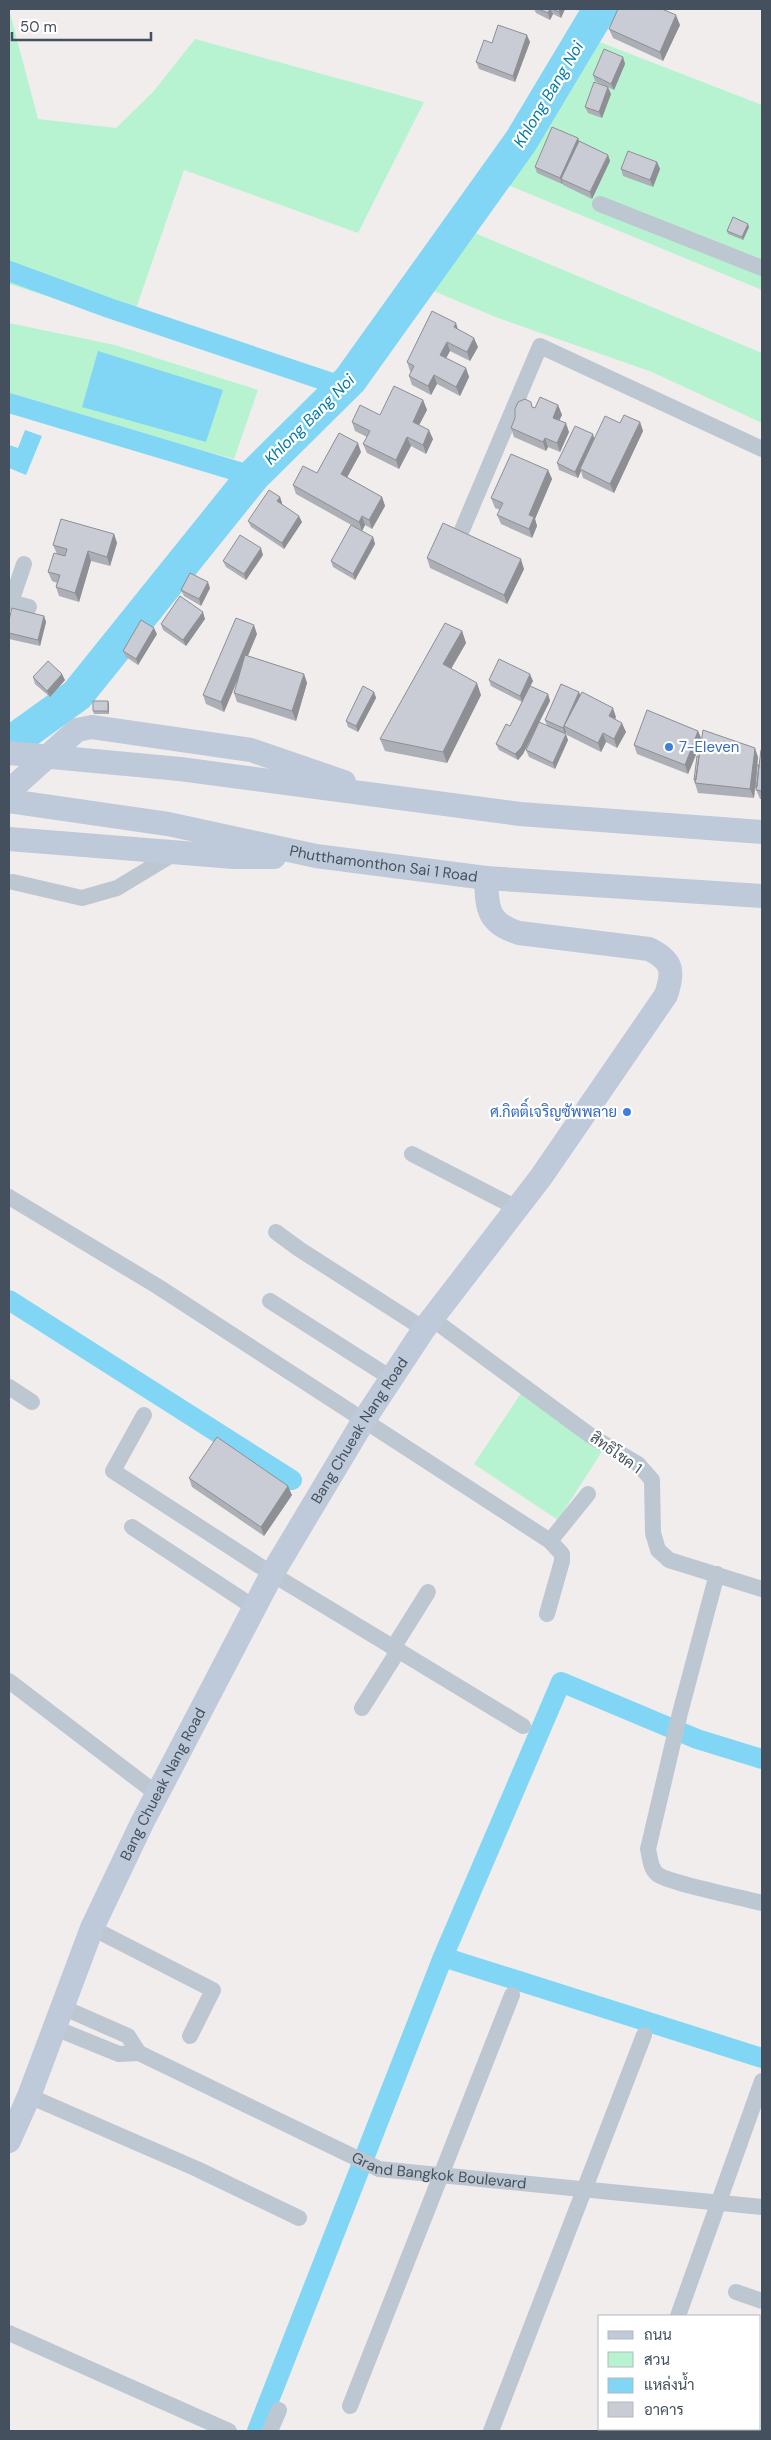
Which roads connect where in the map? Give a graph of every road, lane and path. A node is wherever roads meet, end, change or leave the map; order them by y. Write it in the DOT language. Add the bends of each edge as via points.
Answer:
graph roads {
  1 [pos="600,204"];
  2 [pos="762,268"];
  3 [pos="762,449"];
  4 [pos="462,530"];
  5 [pos="24,564"];
  6 [pos="10,602"];
  7 [pos="29,607"];
  8 [pos="9,753"];
  9 [pos="9,791"];
  10 [pos="379,796"];
  11 [pos="9,800"];
  12 [pos="100,815"];
  13 [pos="9,817"];
  14 [pos="762,832"];
  15 [pos="9,839"];
  16 [pos="175,853"];
  17 [pos="316,856"];
  18 [pos="486,878"];
  19 [pos="13,882"];
  20 [pos="762,896"];
  21 [pos="412,1154"];
  22 [pos="9,1197"];
  23 [pos="517,1208"];
  24 [pos="276,1232"];
  25 [pos="270,1301"];
  26 [pos="428,1324"];
  27 [pos="391,1378"];
  28 [pos="9,1387"];
  29 [pos="32,1402"];
  30 [pos="144,1415"];
  31 [pos="364,1420"];
  32 [pos="588,1494"];
  33 [pos="132,1527"];
  34 [pos="550,1541"];
  35 [pos="272,1574"];
  36 [pos="717,1574"];
  37 [pos="762,1589"];
  38 [pos="428,1592"];
  39 [pos="255,1608"];
  40 [pos="547,1614"];
  41 [pos="396,1649"];
  42 [pos="9,1681"];
  43 [pos="362,1708"];
  44 [pos="523,1726"];
  45 [pos="157,1794"];
  46 [pos="762,1903"];
  47 [pos="92,1928"];
  48 [pos="512,1995"];
  49 [pos="58,2017"];
  50 [pos="644,2035"];
  51 [pos="190,2036"];
  52 [pos="762,2080"];
  53 [pos="29,2096"];
  54 [pos="9,2141"];
  55 [pos="441,2175"];
  56 [pos="585,2190"];
  57 [pos="718,2202"];
  58 [pos="762,2207"];
  59 [pos="299,2218"];
  60 [pos="736,2292"];
  61 [pos="762,2301"];
  62 [pos="678,2315"];
  63 [pos="9,2333"];
  64 [pos="350,2406"];
  65 [pos="279,2410"];
  66 [pos="229,2431"];
  67 [pos="270,2431"];
  68 [pos="491,2431"];
  1 -- 2 [label="street"];
  3 -- 4 [label="street" via="540,346"];
  5 -- 6 [label="street"];
  6 -- 7 [label="street"];
  8 -- 10 [label="main road, bridge" via="180,769"];
  9 -- 10 [label="main road" via="77,730 92,727 251,750"];
  10 -- 14 [label="main road" via="520,814"];
  11 -- 12 [label="main road, Phutthamonthon Sai 1 Road"];
  12 -- 13 [label="main road"];
  12 -- 17 [label="main road, Phutthamonthon Sai 1 Road" via="168,824"];
  15 -- 16 [label="main road"];
  16 -- 17 [label="main road" via="234,858"];
  16 -- 19 [label="street" via="117,888 82,898"];
  17 -- 18 [label="main road, Phutthamonthon Sai 1 Road"];
  18 -- 20 [label="main road, Phutthamonthon Sai 1 Road"];
  18 -- 23 [label="main road, Bang Chueak Nang Road" via="490,910 494,920 505,928 649,949 662,955 670,966 672,977 666,995"];
  21 -- 23 [label="street"];
  22 -- 31 [label="street" via="157,1286"];
  23 -- 26 [label="main road, Bang Chueak Nang Road"];
  24 -- 26 [label="street, สิทธิโชค 1" via="299,1249"];
  25 -- 27 [label="street"];
  26 -- 27 [label="main road, Bang Chueak Nang Road"];
  26 -- 36 [label="street, สิทธิโชค 1" via="591,1436 638,1464 652,1480 653,1533 658,1550 669,1560"];
  27 -- 31 [label="main road, Bang Chueak Nang Road"];
  28 -- 29 [label="street"];
  30 -- 35 [label="street" via="113,1471"];
  31 -- 34 [label="street"];
  31 -- 35 [label="main road, Bang Chueak Nang Road"];
  32 -- 34 [label="street"];
  33 -- 39 [label="street"];
  34 -- 40 [label="street" via="562,1554"];
  35 -- 39 [label="main road, Bang Chueak Nang Road"];
  35 -- 41 [label="street"];
  36 -- 37 [label="street, สิทธิโชค 1"];
  36 -- 46 [label="street" via="648,1848 650,1863 658,1874 673,1880"];
  38 -- 41 [label="street"];
  39 -- 45 [label="main road, Bang Chueak Nang Road"];
  41 -- 43 [label="street"];
  41 -- 44 [label="street"];
  42 -- 45 [label="street"];
  45 -- 47 [label="main road, Bang Chueak Nang Road"];
  47 -- 49 [label="main road, Bang Chueak Nang Road"];
  47 -- 51 [label="street" via="213,1990"];
  48 -- 55 [label="street"];
  49 -- 53 [label="main road, Bang Chueak Nang Road"];
  49 -- 55 [label="street, Grand Bangkok Boulevard" via="119,2054 139,2053 379,2169"];
  50 -- 56 [label="street"];
  52 -- 57 [label="street"];
  53 -- 54 [label="main road, Bang Chueak Nang Road"];
  53 -- 59 [label="street" via="197,2169"];
  55 -- 56 [label="street, Grand Bangkok Boulevard"];
  55 -- 64 [label="street"];
  56 -- 57 [label="street, Grand Bangkok Boulevard"];
  56 -- 68 [label="street"];
  57 -- 58 [label="street, Grand Bangkok Boulevard"];
  57 -- 62 [label="street"];
  60 -- 61 [label="street"];
  63 -- 66 [label="street"];
  65 -- 67 [label="street"];
}
